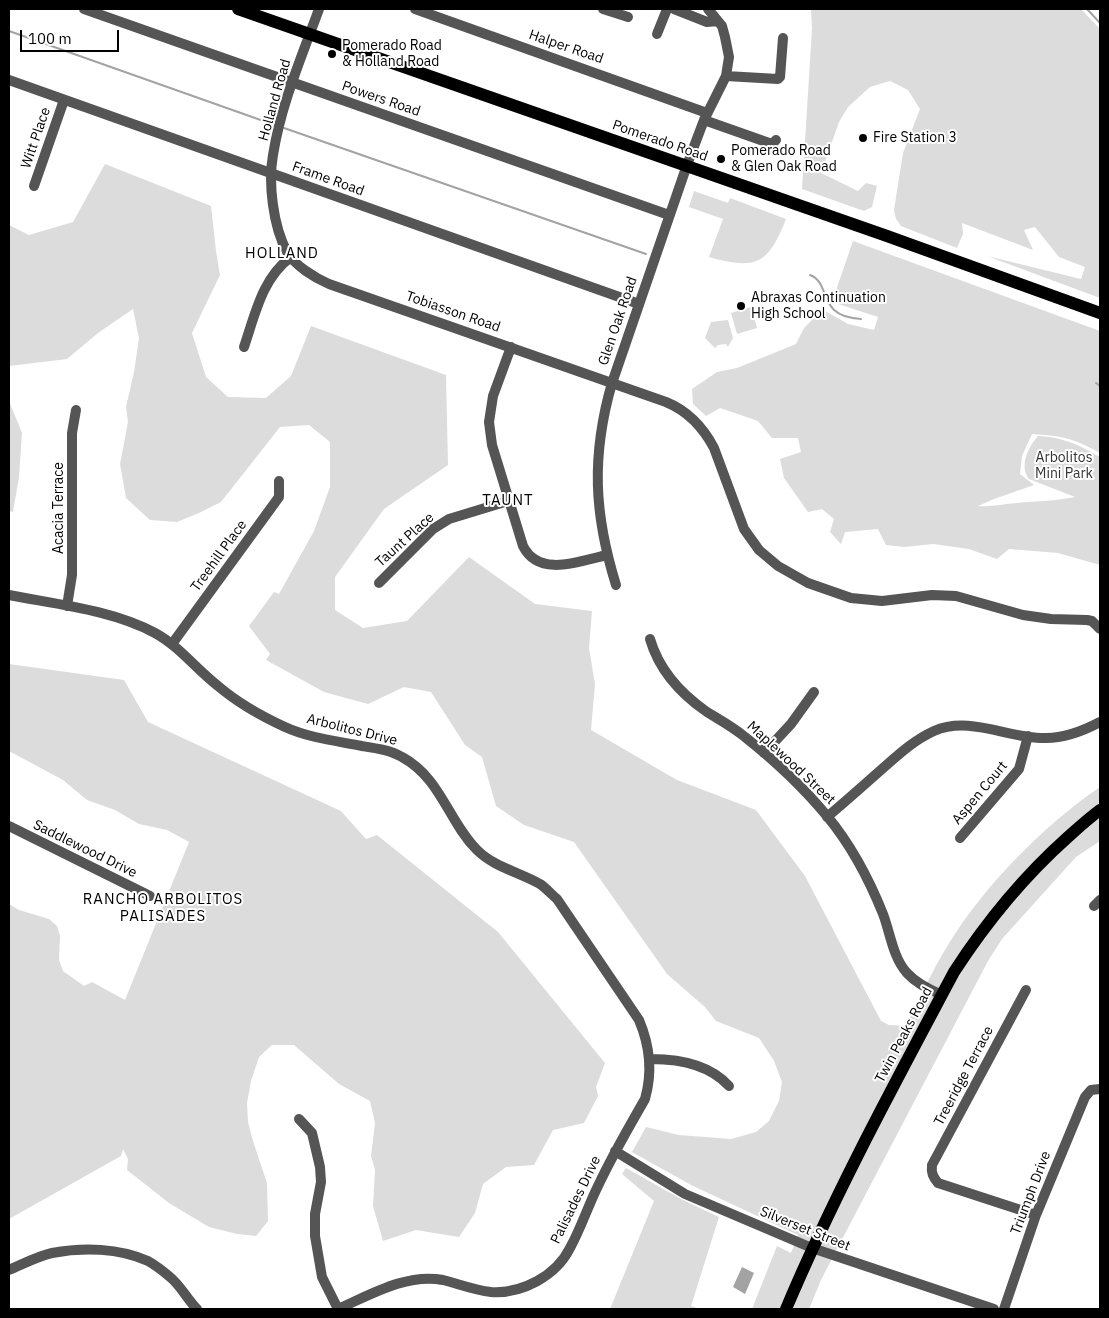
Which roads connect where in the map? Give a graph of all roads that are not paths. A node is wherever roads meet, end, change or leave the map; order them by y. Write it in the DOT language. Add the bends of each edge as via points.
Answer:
graph roads {
  1 [pos="84,9"];
  2 [pos="238,9"];
  3 [pos="319,9"];
  4 [pos="415,9"];
  5 [pos="603,9"];
  6 [pos="667,9"];
  7 [pos="674,9"];
  8 [pos="708,9"];
  9 [pos="628,17"];
  10 [pos="718,21"];
  11 [pos="310,34"];
  12 [pos="657,34"];
  13 [pos="783,38"];
  14 [pos="726,76"];
  15 [pos="9,80"];
  16 [pos="292,82"];
  17 [pos="64,100"];
  18 [pos="706,117"];
  19 [pos="776,140"];
  20 [pos="687,165"];
  21 [pos="272,174"];
  22 [pos="34,186"];
  23 [pos="669,215"];
  24 [pos="291,257"];
  25 [pos="639,304"];
  26 [pos="1100,313"];
  27 [pos="244,347"];
  28 [pos="511,347"];
  29 [pos="612,383"];
  30 [pos="76,410"];
  31 [pos="279,481"];
  32 [pos="508,501"];
  33 [pos="607,555"];
  34 [pos="379,582"];
  35 [pos="616,585"];
  36 [pos="9,595"];
  37 [pos="67,606"];
  38 [pos="1100,629"];
  39 [pos="650,639"];
  40 [pos="172,644"];
  41 [pos="814,692"];
  42 [pos="1100,722"];
  43 [pos="1028,736"];
  44 [pos="764,753"];
  45 [pos="1100,810"];
  46 [pos="828,817"];
  47 [pos="9,826"];
  48 [pos="960,838"];
  49 [pos="150,896"];
  50 [pos="1026,990"];
  51 [pos="942,995"];
  52 [pos="651,1059"];
  53 [pos="729,1086"];
  54 [pos="1096,1090"];
  55 [pos="299,1119"];
  56 [pos="615,1151"];
  57 [pos="1036,1214"];
  58 [pos="812,1248"];
  59 [pos="9,1270"];
  60 [pos="197,1309"];
  61 [pos="338,1309"];
  62 [pos="786,1309"];
  63 [pos="994,1309"];
  64 [pos="1004,1309"];
  1 -- 16 [label="street, Powers Road"];
  2 -- 11 [label="main road, Pomerado Road"];
  3 -- 11 [label="street, Holland Road"];
  4 -- 18 [label="street, Halper Road"];
  5 -- 9 [label="street"];
  6 -- 12 [label="street"];
  7 -- 10 [label="street" via="707,22"];
  8 -- 10 [label="street"];
  10 -- 14 [label="street" via="729,57"];
  11 -- 16 [label="street, Holland Road"];
  11 -- 20 [label="main road, Pomerado Road"];
  13 -- 14 [label="street" via="778,79"];
  14 -- 18 [label="street, Glen Oak Road"];
  15 -- 17 [label="street, Frame Road"];
  16 -- 21 [label="street, Holland Road" via="273,156"];
  16 -- 23 [label="street, Powers Road"];
  17 -- 21 [label="street, Frame Road"];
  17 -- 22 [label="street, Witt Place"];
  18 -- 19 [label="street, Halper Road" via="772,144"];
  18 -- 20 [label="street, Glen Oak Road"];
  20 -- 23 [label="street, Glen Oak Road"];
  20 -- 26 [label="main road, Pomerado Road"];
  21 -- 24 [label="street, Holland Road" via="273,207"];
  21 -- 25 [label="street, Frame Road"];
  23 -- 25 [label="street, Glen Oak Road"];
  24 -- 27 [label="street" via="271,277"];
  24 -- 28 [label="street, Tobiasson Road" via="314,278 328,284"];
  25 -- 29 [label="street, Glen Oak Road"];
  28 -- 29 [label="street, Tobiasson Road"];
  28 -- 32 [label="street" via="493,396 489,422"];
  29 -- 33 [label="street, Glen Oak Road" via="598,450 597,492"];
  29 -- 38 [label="street, Tobiasson Road" via="673,405 694,419 714,448 744,529 759,550 778,566 808,583 851,598 882,601 932,595 956,596 1023,615 1092,621"];
  30 -- 37 [label="street, Acacia Terrace" via="72,433 72,576"];
  31 -- 40 [label="street, Treehill Place" via="279,497"];
  32 -- 33 [label="street" via="526,554 534,560 558,566"];
  32 -- 34 [label="street, Taunt Place" via="449,520 433,530"];
  33 -- 35 [label="street, Glen Oak Road"];
  36 -- 37 [label="street, Arbolitos Drive"];
  37 -- 40 [label="street, Arbolitos Drive" via="136,624"];
  39 -- 44 [label="street, Maplewood Street" via="659,662 686,696"];
  40 -- 52 [label="street, Arbolitos Drive" via="250,710 288,728 327,740 402,756 422,772 440,792 463,833 477,850 490,860 541,885 565,908 639,1020"];
  41 -- 44 [label="street"];
  42 -- 43 [label="street" via="1062,737"];
  43 -- 46 [label="street" via="971,726 935,730 912,743"];
  43 -- 48 [label="street, Aspen Court" via="1019,769"];
  44 -- 46 [label="street, Maplewood Street"];
  45 -- 51 [label="main road, Twin Peaks Road" via="1043,859 1007,898 974,941"];
  46 -- 51 [label="street, Maplewood Street" via="872,888 899,961 907,973"];
  47 -- 49 [label="street, Saddlewood Drive"];
  50 -- 57 [label="street, Treeridge Terrace" via="932,1165 932,1176 938,1182"];
  51 -- 58 [label="main road, Twin Peaks Road"];
  52 -- 53 [label="street" via="685,1061 719,1075"];
  52 -- 56 [label="street, Arbolitos Drive" via="645,1098"];
  54 -- 57 [label="street, Triumph Drive" via="1085,1097"];
  55 -- 61 [label="street" via="312,1133 320,1167 315,1236 322,1277"];
  56 -- 58 [label="street, Silverset Street" via="685,1194"];
  56 -- 61 [label="street, Palisades Drive" via="570,1250 546,1276 527,1286 492,1292 423,1279 393,1284"];
  57 -- 64 [label="street, Triumph Drive"];
  58 -- 62 [label="main road, Twin Peaks Road"];
  58 -- 63 [label="street, Silverset Street"];
  59 -- 60 [label="street" via="50,1254 82,1249 130,1255 149,1262 170,1277"];
}
